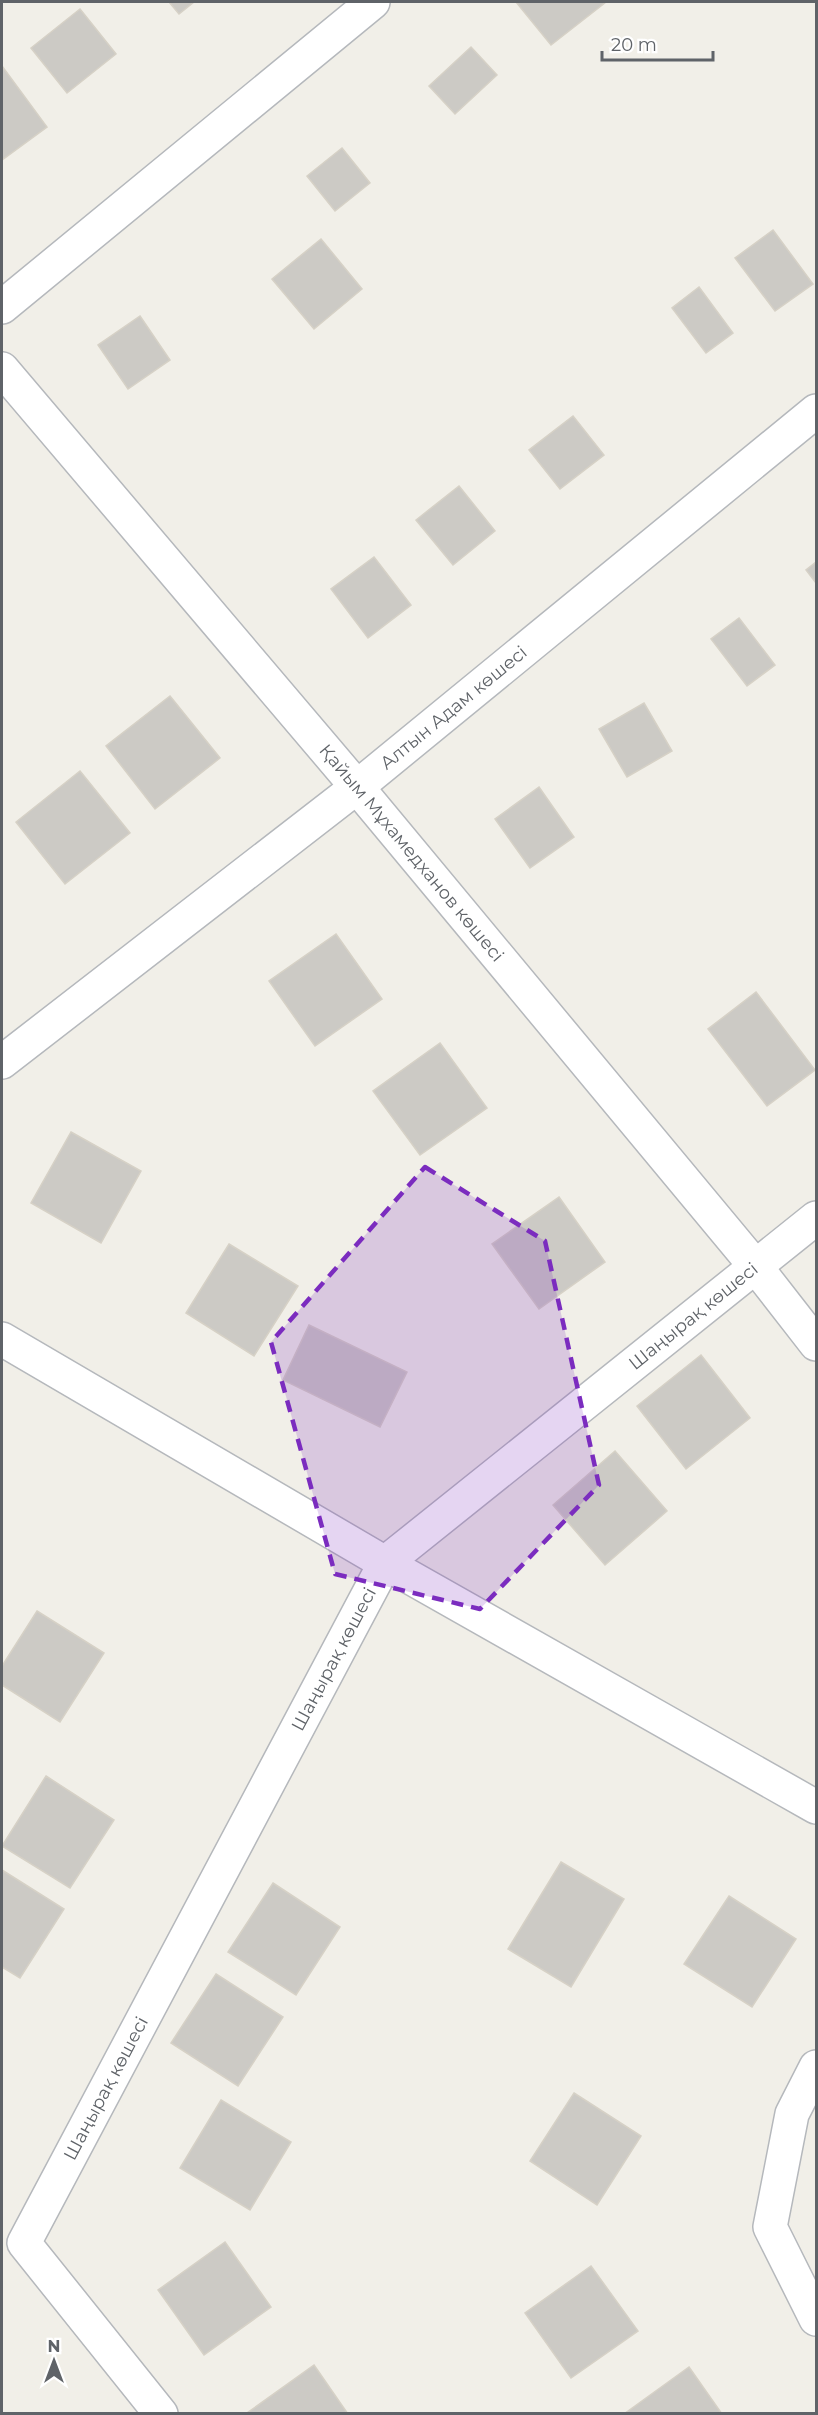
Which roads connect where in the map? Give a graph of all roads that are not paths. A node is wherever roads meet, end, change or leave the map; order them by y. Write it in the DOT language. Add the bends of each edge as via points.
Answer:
graph roads {
  1 [pos="373,2"];
  2 [pos="2,307"];
  3 [pos="2,369"];
  4 [pos="816,411"];
  5 [pos="357,787"];
  6 [pos="2,1062"];
  7 [pos="816,1218"];
  8 [pos="756,1267"];
  9 [pos="2,1339"];
  10 [pos="816,1344"];
  11 [pos="385,1563"];
  12 [pos="816,1807"];
  13 [pos="816,2067"];
  14 [pos="816,2319"];
  15 [pos="161,2414"];
  1 -- 2 [label="street"];
  3 -- 5 [label="street, Қайым Мұхамедханов көшесі"];
  4 -- 5 [label="street, Алтын Адам көшесі"];
  5 -- 6 [label="street, Алтын Адам көшесі"];
  5 -- 8 [label="street, Қайым Мұхамедханов көшесі"];
  7 -- 8 [label="street, Шаңырақ көшесі"];
  8 -- 10 [label="street, Қайым Мұхамедханов көшесі"];
  8 -- 11 [label="street, Шаңырақ көшесі"];
  9 -- 11 [label="street"];
  11 -- 12 [label="street"];
  11 -- 15 [label="street, Шаңырақ көшесі" via="24,2243"];
  13 -- 14 [label="street" via="792,2114 770,2228"];
}
